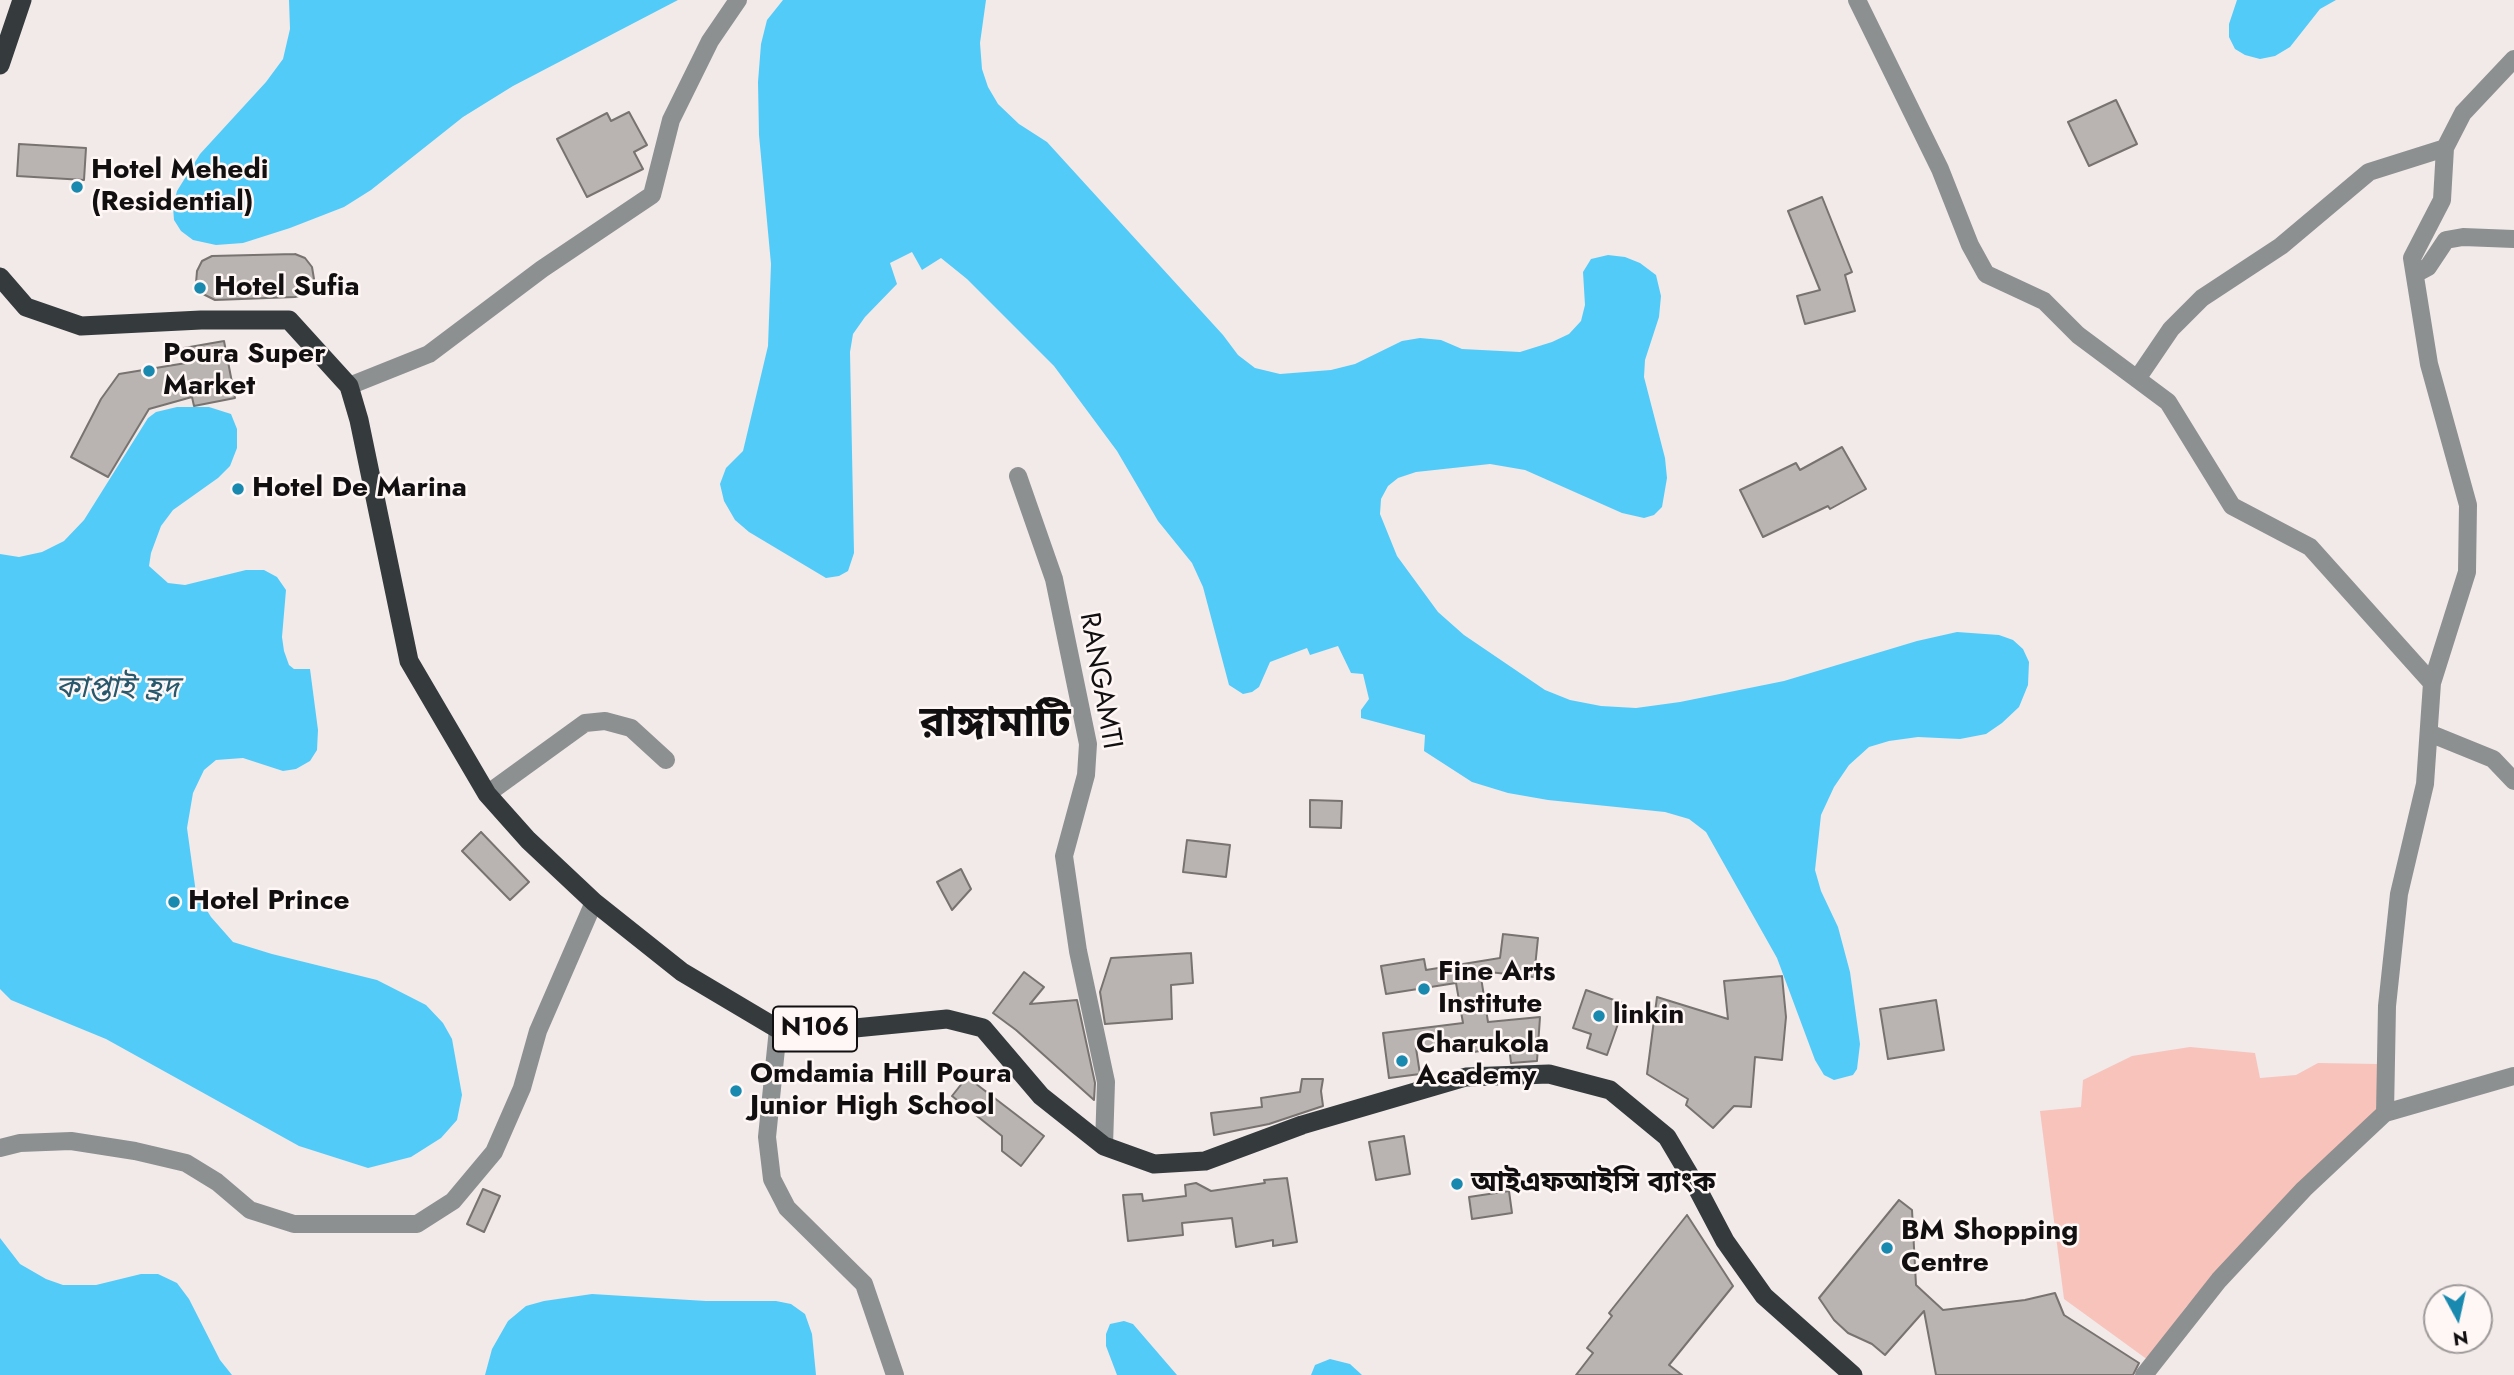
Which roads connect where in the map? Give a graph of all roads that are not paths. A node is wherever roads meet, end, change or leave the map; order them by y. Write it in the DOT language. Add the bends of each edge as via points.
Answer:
graph roads {
  1 [pos="22,0"];
  2 [pos="738,0"];
  3 [pos="1857,0"];
  4 [pos="2514,59"];
  5 [pos="0,65"];
  6 [pos="2445,148"];
  7 [pos="2514,239"];
  8 [pos="2415,274"];
  9 [pos="0,277"];
  10 [pos="2137,379"];
  11 [pos="349,386"];
  12 [pos="1018,476"];
  13 [pos="2432,683"];
  14 [pos="2429,733"];
  15 [pos="666,760"];
  16 [pos="2514,781"];
  17 [pos="487,794"];
  18 [pos="594,902"];
  19 [pos="778,1029"];
  20 [pos="2514,1076"];
  21 [pos="2385,1113"];
  22 [pos="1104,1146"];
  23 [pos="0,1148"];
  24 [pos="895,1375"];
  25 [pos="1853,1375"];
  26 [pos="2144,1375"];
  1 -- 5 [label="highway"];
  2 -- 11 [label="street" via="710,41 671,120 652,195 542,269 429,354"];
  3 -- 10 [label="street" via="1986,274 2044,301 2078,335"];
  4 -- 6 [label="street" via="2463,113"];
  6 -- 8 [label="street" via="2442,200 2413,258"];
  6 -- 10 [label="street" via="2370,172 2281,246 2202,298 2171,329"];
  7 -- 8 [label="street" via="2446,240 2428,267"];
  8 -- 13 [label="street" via="2429,364 2468,505 2467,572"];
  9 -- 11 [label="highway, N106" via="26,307 81,326 289,320"];
  10 -- 13 [label="street" via="2168,402 2232,506 2310,547"];
  11 -- 17 [label="highway, N106" via="409,661"];
  12 -- 22 [label="street, RANGAMTI" via="1054,579 1088,744 1086,775 1063,856 1107,1082"];
  13 -- 14 [label="street"];
  14 -- 16 [label="street" via="2493,759"];
  14 -- 21 [label="street" via="2425,784 2399,894 2387,1006"];
  15 -- 17 [label="street" via="631,728 605,720 585,723"];
  17 -- 18 [label="highway, N106"];
  18 -- 19 [label="highway, N106" via="682,972"];
  18 -- 23 [label="street" via="538,1031 522,1088 494,1152 453,1201 417,1224 294,1224 250,1210 186,1163 71,1141"];
  19 -- 22 [label="highway, N106" via="855,1028 947,1019 983,1028 1041,1096"];
  19 -- 24 [label="street" via="767,1137 772,1179 787,1208 864,1284"];
  20 -- 21 [label="street"];
  21 -- 26 [label="street" via="2304,1189 2219,1280"];
  22 -- 25 [label="highway, N106" via="1154,1164 1205,1161 1302,1125 1466,1077 1549,1074 1611,1090 1667,1137 1725,1241 1763,1296"];
}
